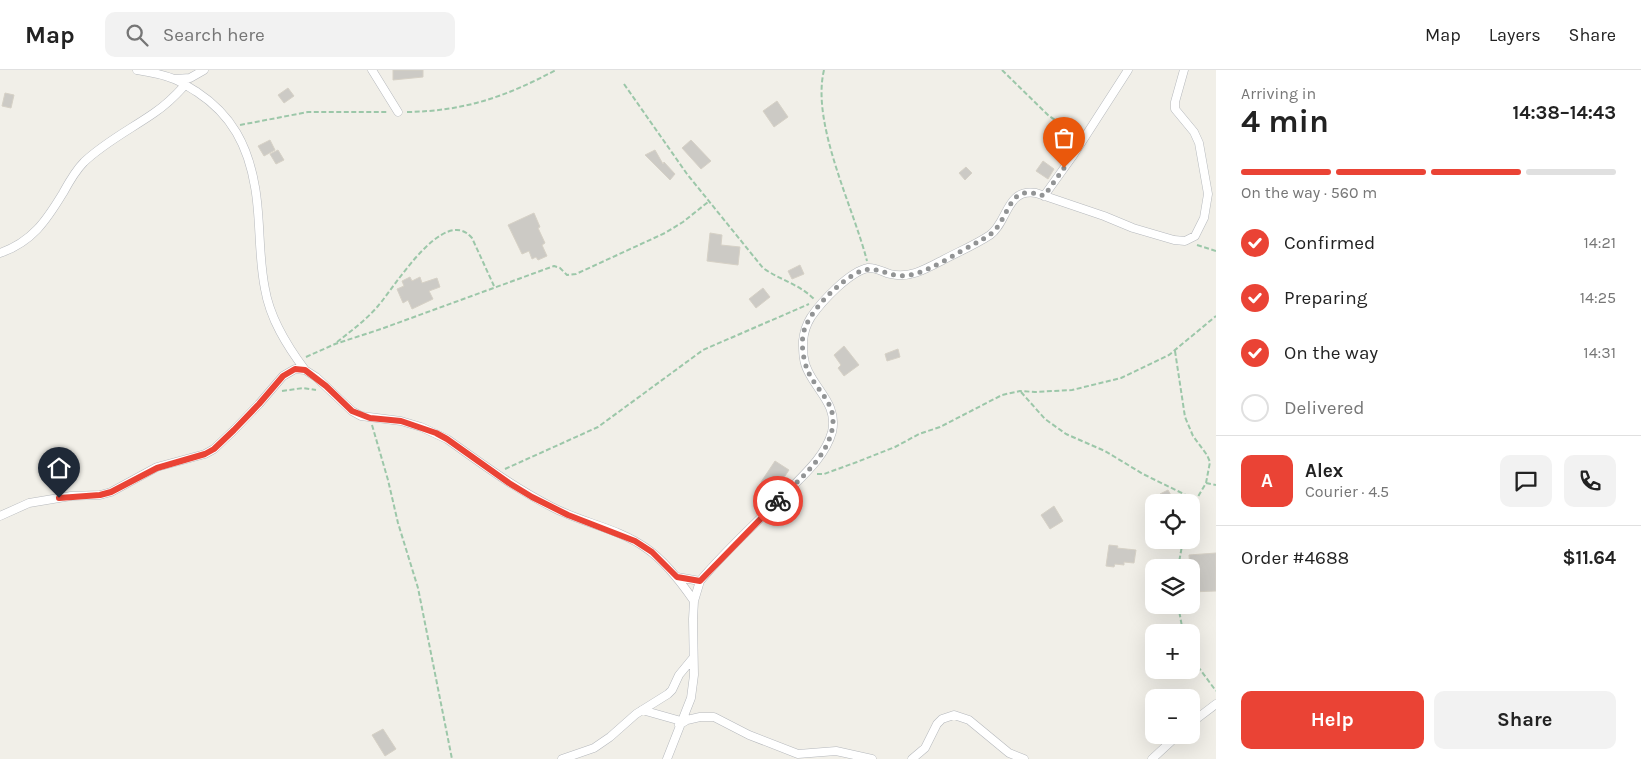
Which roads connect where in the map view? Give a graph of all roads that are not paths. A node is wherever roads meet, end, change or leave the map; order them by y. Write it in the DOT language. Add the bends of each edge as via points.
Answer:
graph roads {
  1 [pos="137,70"];
  2 [pos="204,70"];
  3 [pos="372,70"];
  4 [pos="1128,70"];
  5 [pos="1184,70"];
  6 [pos="175,79"];
  7 [pos="186,85"];
  8 [pos="398,112"];
  9 [pos="1044,196"];
  10 [pos="0,252"];
  11 [pos="305,370"];
  12 [pos="0,516"];
  13 [pos="677,577"];
  14 [pos="700,581"];
  15 [pos="694,601"];
  16 [pos="692,658"];
  17 [pos="1216,704"];
  18 [pos="642,710"];
  19 [pos="1200,716"];
  20 [pos="680,723"];
  21 [pos="1168,744"];
  22 [pos="562,759"];
  23 [pos="667,759"];
  24 [pos="872,759"];
  25 [pos="912,759"];
  26 [pos="1024,759"];
  27 [pos="1152,759"];
  1 -- 6 [label="street"];
  2 -- 6 [label="street" via="190,78"];
  3 -- 8 [label="street"];
  4 -- 9 [label="street"];
  5 -- 9 [label="street" via="1176,109 1199,142 1208,194 1207,206 1195,236 1185,241 1174,240"];
  6 -- 7 [label="street"];
  7 -- 10 [label="street" via="162,107 84,162 41,228"];
  7 -- 11 [label="street" via="226,116 242,143 255,187 265,290 273,317"];
  9 -- 14 [label="street" via="1029,192 1022,194 1011,202 991,235 920,272 901,276 869,268 855,274 829,294 804,330 803,353 808,370 832,410 833,421 827,446 805,474"];
  11 -- 12 [label="street" via="295,369 283,376 222,442 205,454 157,468 111,492 29,504"];
  11 -- 13 [label="street" via="352,411 370,418 401,421 436,433 553,508 645,547"];
  13 -- 14 [label="street"];
  13 -- 15 [label="street"];
  14 -- 15 [label="street"];
  15 -- 16 [label="street"];
  16 -- 18 [label="street" via="672,690"];
  16 -- 20 [label="street" via="691,698"];
  17 -- 19 [label="street"];
  18 -- 20 [label="street"];
  18 -- 22 [label="street" via="594,748"];
  20 -- 23 [label="street"];
  20 -- 24 [label="street" via="714,717 750,736 798,754 836,751"];
  21 -- 27 [label="street"];
  25 -- 26 [label="street" via="925,748 937,724 954,715 973,723 1009,754"];
}
